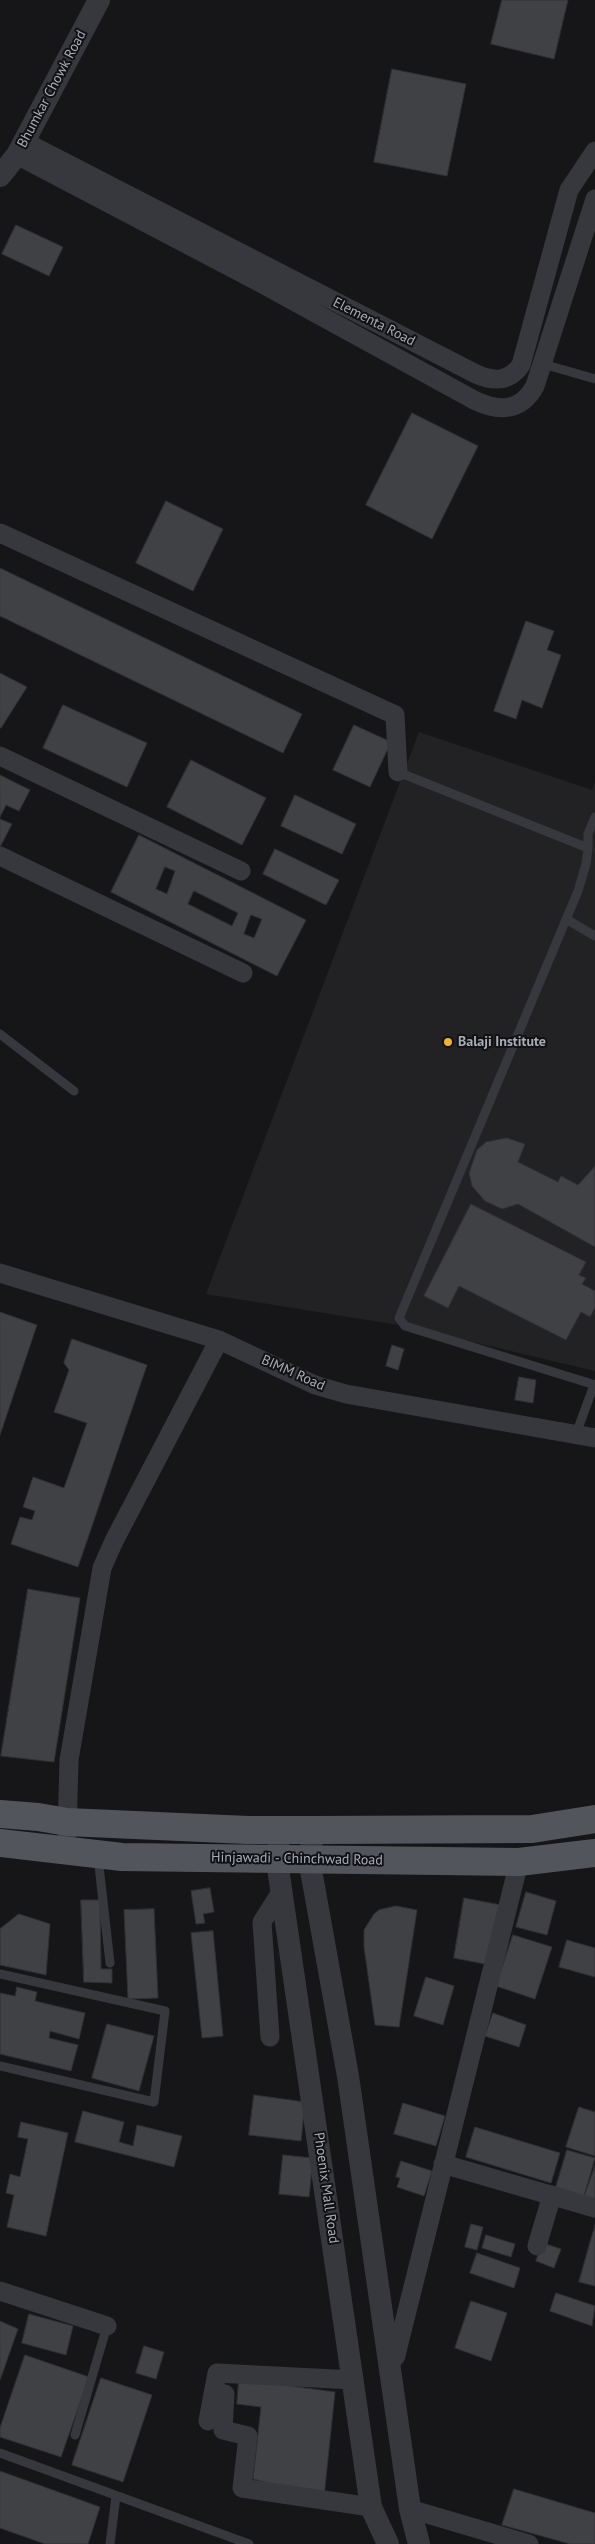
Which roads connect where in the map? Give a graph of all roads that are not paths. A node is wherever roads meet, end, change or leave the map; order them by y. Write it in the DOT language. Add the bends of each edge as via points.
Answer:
graph roads {
  1 [pos="99,0"];
  2 [pos="20,148"];
  3 [pos="595,151"];
  4 [pos="0,176"];
  5 [pos="595,199"];
  6 [pos="143,212"];
  7 [pos="524,357"];
  8 [pos="543,364"];
  9 [pos="595,379"];
  10 [pos="0,533"];
  11 [pos="0,756"];
  12 [pos="398,772"];
  13 [pos="595,817"];
  14 [pos="591,836"];
  15 [pos="588,848"];
  16 [pos="0,856"];
  17 [pos="241,871"];
  18 [pos="566,919"];
  19 [pos="595,936"];
  20 [pos="243,973"];
  21 [pos="0,1034"];
  22 [pos="74,1091"];
  23 [pos="0,1273"];
  24 [pos="219,1340"];
  25 [pos="594,1385"];
  26 [pos="576,1434"];
  27 [pos="595,1438"];
  28 [pos="0,1802"];
  29 [pos="0,1814"];
  30 [pos="32,1816"];
  31 [pos="595,1819"];
  32 [pos="67,1822"];
  33 [pos="280,1829"];
  34 [pos="314,1830"];
  35 [pos="0,1843"];
  36 [pos="54,1849"];
  37 [pos="595,1852"];
  38 [pos="98,1854"];
  39 [pos="276,1858"];
  40 [pos="309,1859"];
  41 [pos="0,1862"];
  42 [pos="519,1862"];
  43 [pos="281,1892"];
  44 [pos="110,1963"];
  45 [pos="0,1974"];
  46 [pos="270,2037"];
  47 [pos="0,2066"];
  48 [pos="443,2164"];
  49 [pos="552,2195"];
  50 [pos="595,2208"];
  51 [pos="537,2246"];
  52 [pos="0,2291"];
  53 [pos="107,2326"];
  54 [pos="389,2364"];
  55 [pos="353,2380"];
  56 [pos="224,2394"];
  57 [pos="208,2421"];
  58 [pos="75,2435"];
  59 [pos="0,2452"];
  60 [pos="116,2496"];
  61 [pos="372,2507"];
  62 [pos="410,2509"];
  63 [pos="110,2544"];
  64 [pos="249,2544"];
  65 [pos="388,2544"];
  66 [pos="419,2544"];
  67 [pos="529,2544"];
  1 -- 2 [label="street, Bhumkar Chowk Road"];
  2 -- 4 [label="street, Bhumkar Chowk Road"];
  2 -- 6 [label="street, Elementa Road"];
  3 -- 7 [label="street, Elementa Road" via="569,190"];
  5 -- 8 [label="street, Elementa Road"];
  6 -- 7 [label="street, Elementa Road" via="485,378 501,380 509,377 516,372"];
  6 -- 8 [label="street, Elementa Road" via="492,408 509,408 525,400 535,386"];
  7 -- 8 [label="street"];
  8 -- 9 [label="lane"];
  10 -- 12 [label="street" via="395,715"];
  11 -- 17 [label="street"];
  12 -- 15 [label="lane"];
  13 -- 14 [label="lane"];
  14 -- 15 [label="lane"];
  15 -- 18 [label="lane" via="586,864"];
  16 -- 20 [label="street"];
  18 -- 19 [label="lane"];
  18 -- 25 [label="lane" via="399,1318 406,1326"];
  21 -- 22 [label="lane"];
  23 -- 24 [label="street, BIMM Road"];
  24 -- 26 [label="street, BIMM Road" via="315,1385 346,1394"];
  24 -- 32 [label="street" via="102,1568 69,1760"];
  25 -- 26 [label="lane"];
  26 -- 27 [label="street, BIMM Road"];
  28 -- 30 [label="main road"];
  29 -- 30 [label="main road, Hinjawadi - Chinchwad Road"];
  30 -- 32 [label="main road, Hinjawadi - Chinchwad Road"];
  30 -- 36 [label="main road"];
  31 -- 34 [label="main road, Hinjawadi - Chinchwad Road" via="532,1829"];
  32 -- 33 [label="main road, Hinjawadi - Chinchwad Road"];
  32 -- 36 [label="street"];
  33 -- 34 [label="main road, Hinjawadi - Chinchwad Road"];
  33 -- 39 [label="street, Phoenix Mall Road"];
  34 -- 40 [label="street"];
  35 -- 36 [label="main road, Hinjawadi - Chinchwad Road"];
  36 -- 38 [label="main road, Hinjawadi - Chinchwad Road"];
  36 -- 41 [label="main road"];
  37 -- 42 [label="main road, Hinjawadi - Chinchwad Road"];
  38 -- 39 [label="main road, Hinjawadi - Chinchwad Road"];
  38 -- 44 [label="lane"];
  39 -- 40 [label="main road, Hinjawadi - Chinchwad Road"];
  39 -- 43 [label="street, Phoenix Mall Road"];
  40 -- 42 [label="main road, Hinjawadi - Chinchwad Road"];
  40 -- 54 [label="street" via="348,2076"];
  42 -- 48 [label="street"];
  43 -- 46 [label="street" via="262,1922"];
  43 -- 55 [label="street, Phoenix Mall Road"];
  45 -- 47 [label="lane" via="165,2011 154,2102"];
  48 -- 49 [label="street"];
  48 -- 54 [label="street" via="396,2356"];
  49 -- 50 [label="street"];
  49 -- 51 [label="street"];
  52 -- 53 [label="street"];
  53 -- 58 [label="lane"];
  54 -- 62 [label="street"];
  55 -- 57 [label="street" via="217,2373"];
  55 -- 61 [label="street, Phoenix Mall Road"];
  56 -- 61 [label="street" via="223,2430 248,2436 242,2488"];
  59 -- 60 [label="lane"];
  60 -- 63 [label="lane"];
  60 -- 64 [label="lane"];
  61 -- 65 [label="street, Phoenix Mall Road"];
  62 -- 66 [label="street"];
  62 -- 67 [label="street"];
}
